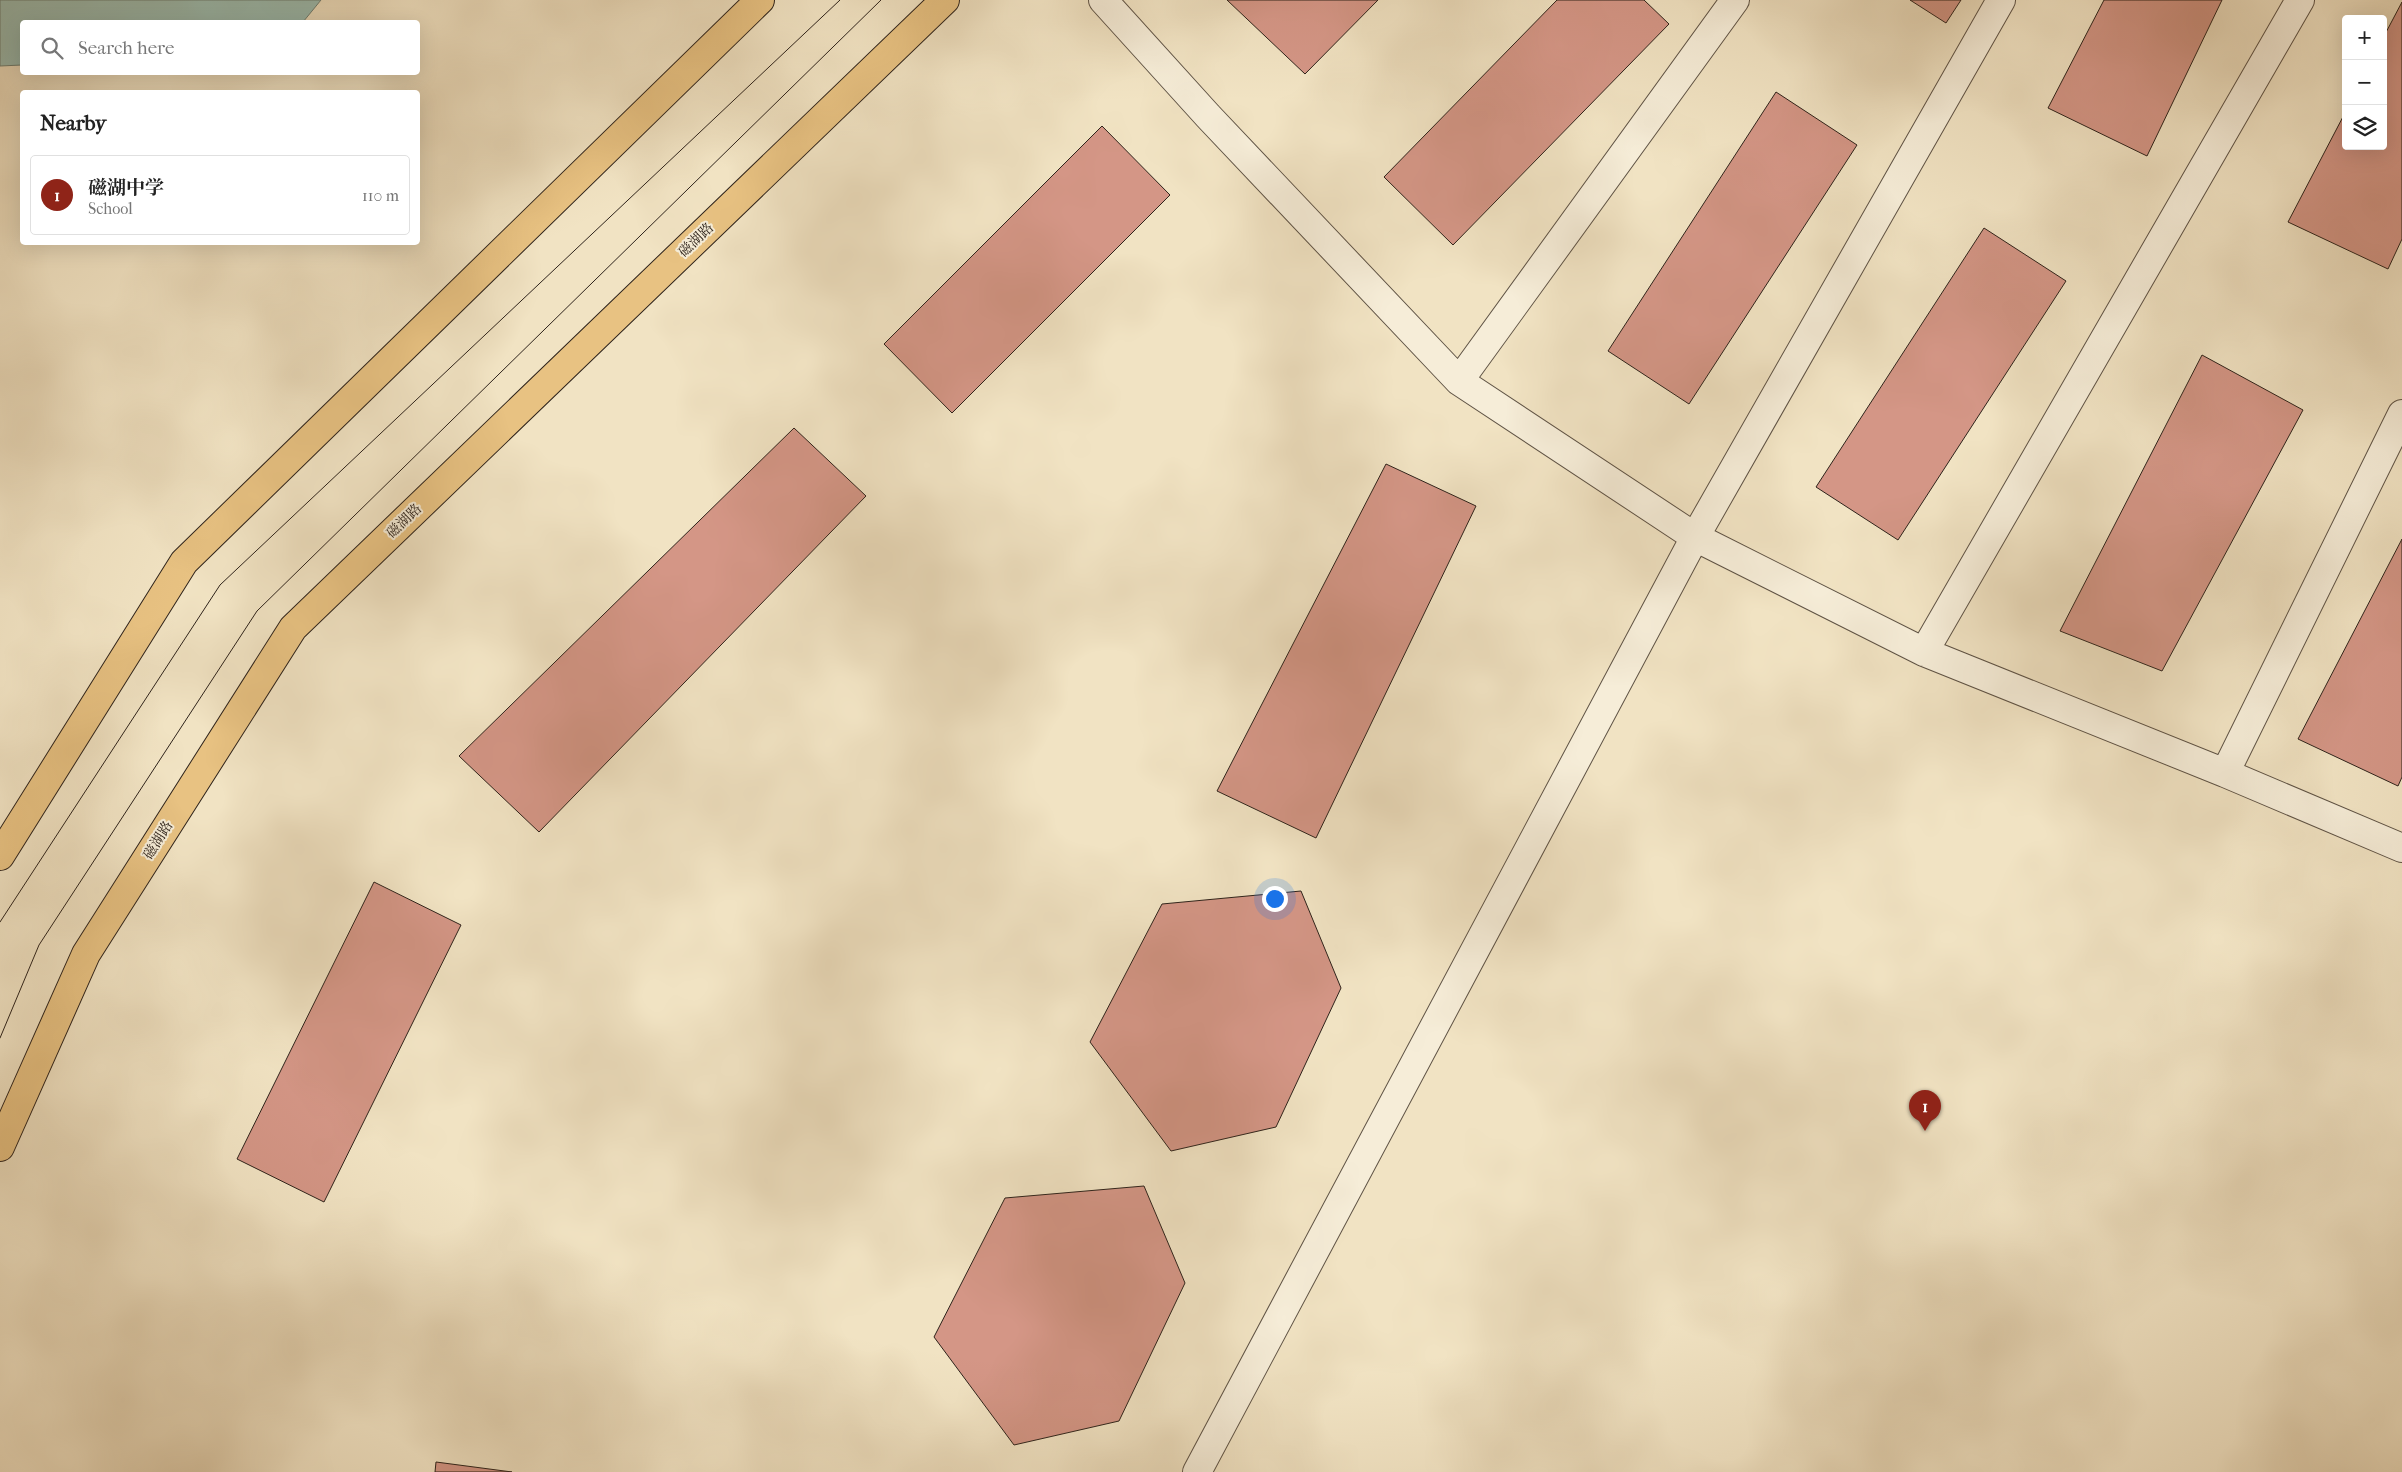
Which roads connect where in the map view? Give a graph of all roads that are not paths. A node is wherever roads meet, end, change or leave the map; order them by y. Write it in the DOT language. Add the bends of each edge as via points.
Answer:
graph roads {
  1 [pos="760,0"];
  2 [pos="945,0"];
  3 [pos="1104,0"];
  4 [pos="1735,0"];
  5 [pos="2001,0"];
  6 [pos="2300,0"];
  7 [pos="1459,381"];
  8 [pos="2402,414"];
  9 [pos="1695,537"];
  10 [pos="1924,652"];
  11 [pos="2225,773"];
  12 [pos="2402,848"];
  13 [pos="0,856"];
  14 [pos="0,1147"];
  15 [pos="1197,1472"];
  1 -- 13 [label="main road" via="184,562"];
  2 -- 14 [label="main road, 磁湖路" via="293,628 86,954"];
  3 -- 7 [label="street" via="1208,116"];
  4 -- 7 [label="street"];
  5 -- 9 [label="street"];
  6 -- 10 [label="street"];
  7 -- 9 [label="street"];
  8 -- 11 [label="street"];
  9 -- 10 [label="street"];
  9 -- 15 [label="street"];
  10 -- 11 [label="street"];
  11 -- 12 [label="street"];
}
